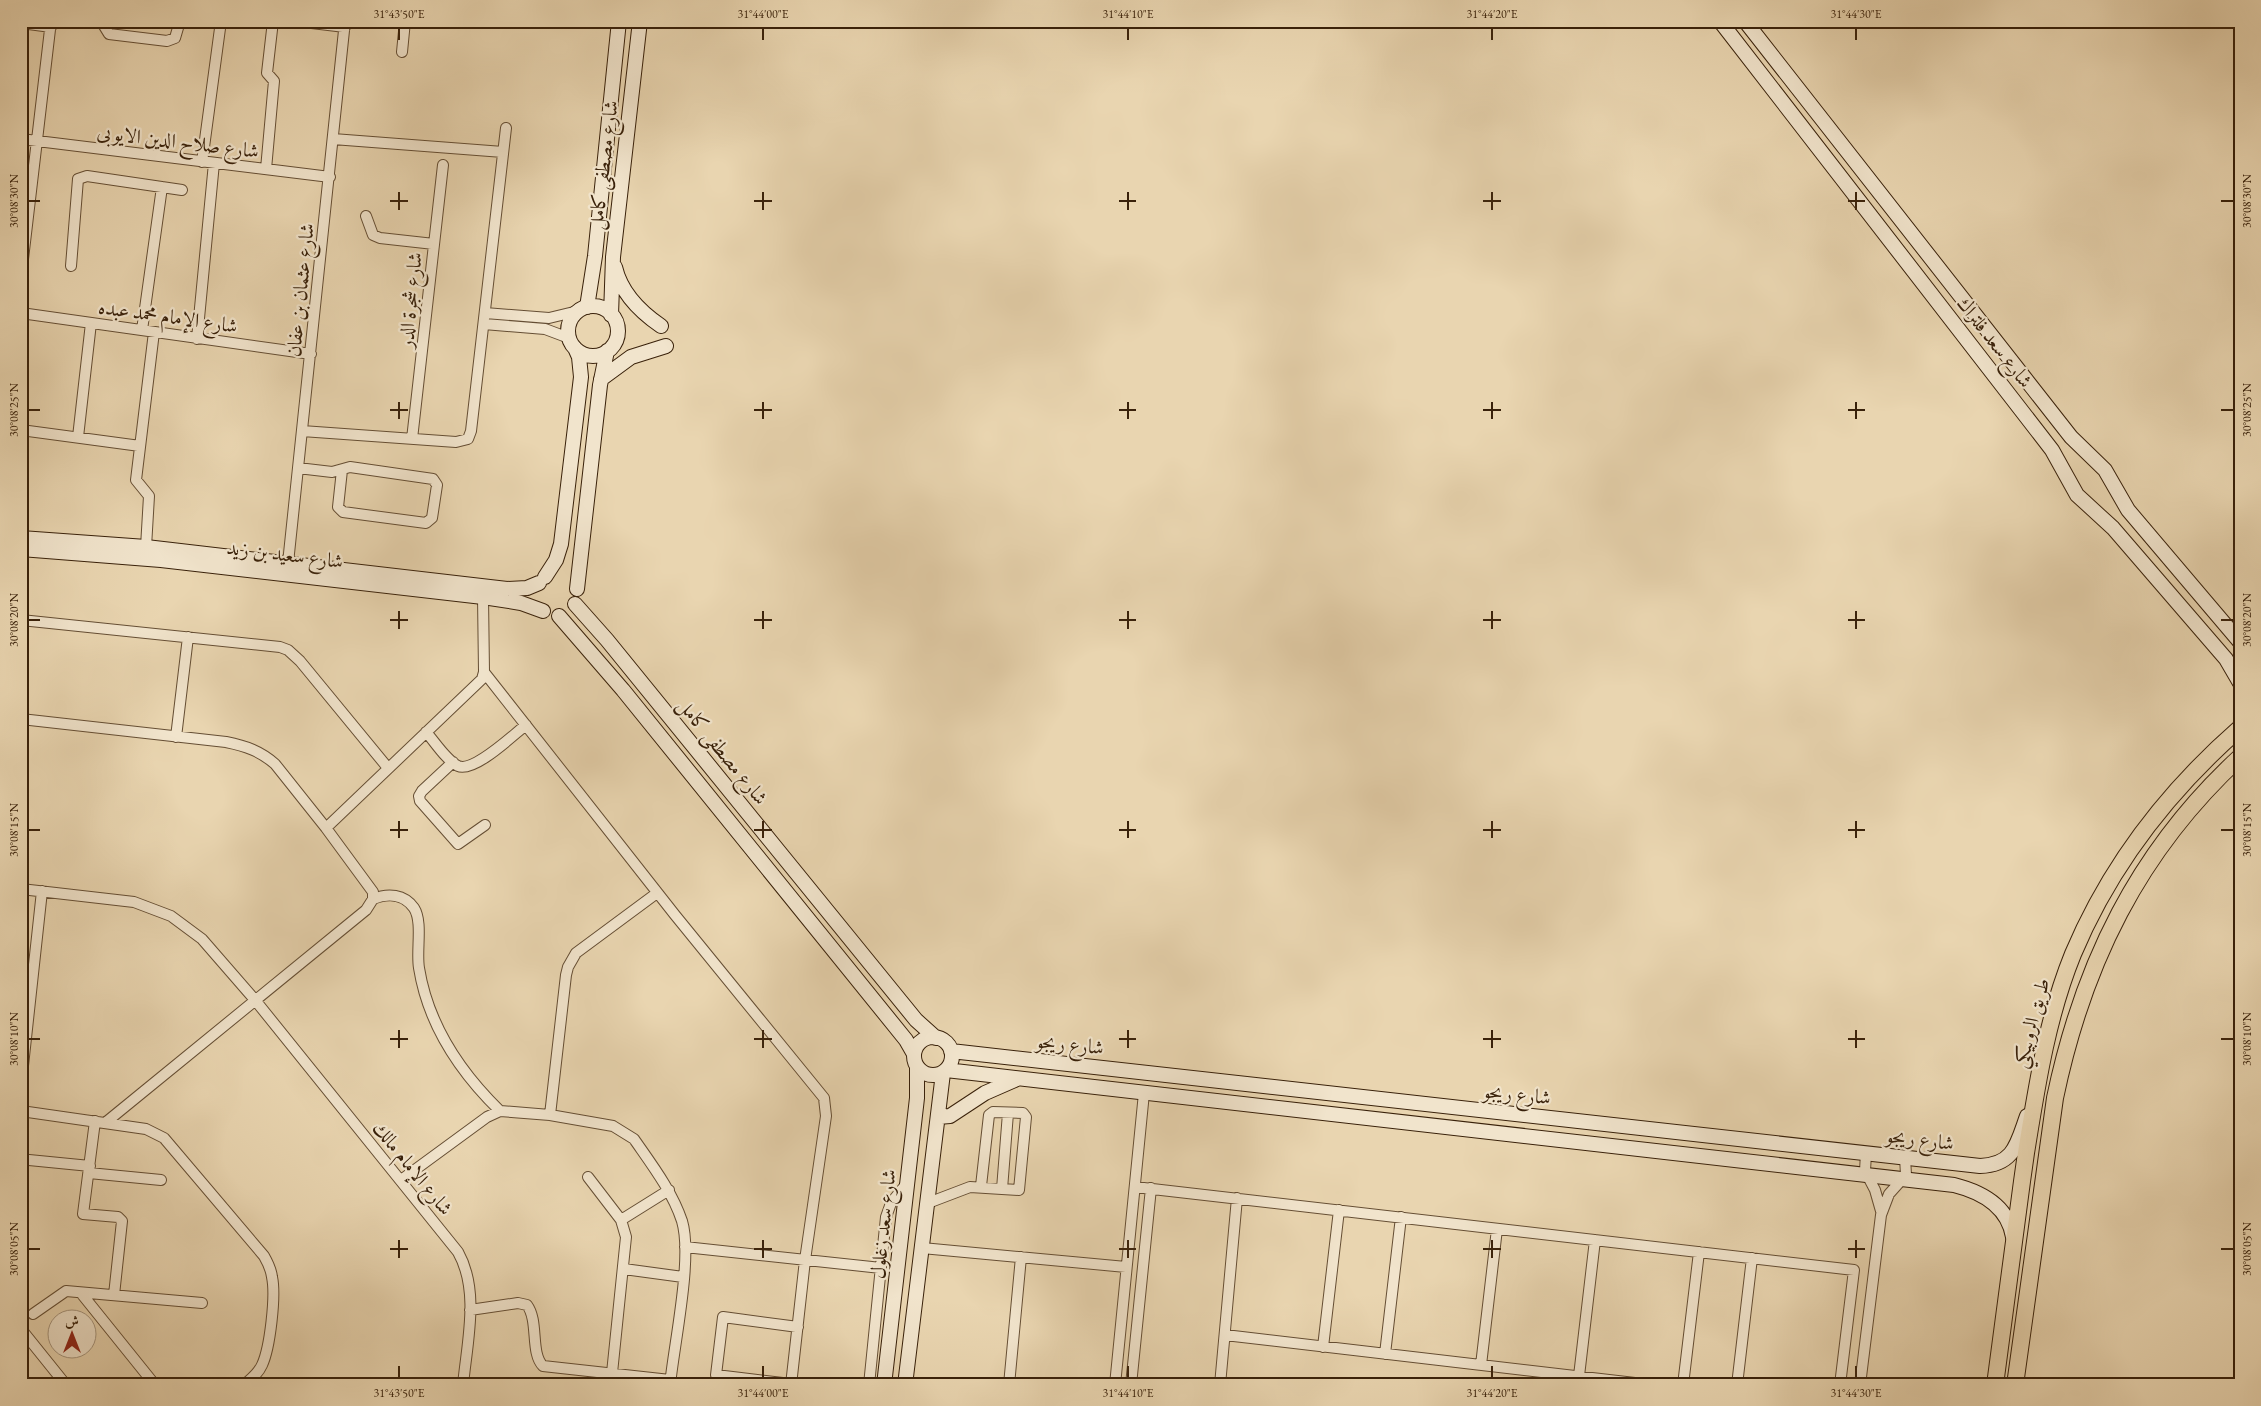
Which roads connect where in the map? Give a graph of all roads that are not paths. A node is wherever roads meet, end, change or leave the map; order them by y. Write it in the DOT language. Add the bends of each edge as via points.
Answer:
graph roads {
  1 [pos="101,21"];
  2 [pos="180,21"];
  3 [pos="221,21"];
  4 [pos="274,21"];
  5 [pos="295,21"];
  6 [pos="405,21"];
  7 [pos="619,21"];
  8 [pos="640,21"];
  9 [pos="1720,21"];
  10 [pos="1746,21"];
  11 [pos="21,23"];
  12 [pos="51,24"];
  13 [pos="345,24"];
  14 [pos="402,52"];
  15 [pos="1805,96"];
  16 [pos="1789,109"];
  17 [pos="1819,114"];
  18 [pos="1803,127"];
  19 [pos="506,128"];
  20 [pos="21,139"];
  21 [pos="333,139"];
  22 [pos="39,142"];
  23 [pos="503,152"];
  24 [pos="202,162"];
  25 [pos="214,163"];
  26 [pos="443,165"];
  27 [pos="266,169"];
  28 [pos="330,177"];
  29 [pos="162,187"];
  30 [pos="182,190"];
  31 [pos="366,216"];
  32 [pos="434,244"];
  33 [pos="613,257"];
  34 [pos="71,266"];
  35 [pos="594,269"];
  36 [pos="612,271"];
  37 [pos="21,276"];
  38 [pos="582,309"];
  39 [pos="21,313"];
  40 [pos="611,315"];
  41 [pos="484,318"];
  42 [pos="91,323"];
  43 [pos="661,326"];
  44 [pos="142,330"];
  45 [pos="154,332"];
  46 [pos="198,339"];
  47 [pos="572,343"];
  48 [pos="666,346"];
  49 [pos="607,351"];
  50 [pos="310,354"];
  51 [pos="600,382"];
  52 [pos="580,383"];
  53 [pos="21,430"];
  54 [pos="302,431"];
  55 [pos="78,437"];
  56 [pos="412,439"];
  57 [pos="140,446"];
  58 [pos="298,468"];
  59 [pos="342,470"];
  60 [pos="21,538"];
  61 [pos="146,547"];
  62 [pos="21,550"];
  63 [pos="560,550"];
  64 [pos="580,554"];
  65 [pos="288,563"];
  66 [pos="542,580"];
  67 [pos="576,589"];
  68 [pos="515,595"];
  69 [pos="482,597"];
  70 [pos="575,604"];
  71 [pos="543,611"];
  72 [pos="559,616"];
  73 [pos="21,620"];
  74 [pos="2230,630"];
  75 [pos="188,637"];
  76 [pos="2240,642"];
  77 [pos="2213,644"];
  78 [pos="484,672"];
  79 [pos="2240,683"];
  80 [pos="21,719"];
  81 [pos="526,725"];
  82 [pos="2240,728"];
  83 [pos="426,732"];
  84 [pos="176,737"];
  85 [pos="2240,757"];
  86 [pos="453,762"];
  87 [pos="388,768"];
  88 [pos="485,825"];
  89 [pos="326,828"];
  90 [pos="21,888"];
  91 [pos="42,891"];
  92 [pos="658,893"];
  93 [pos="373,899"];
  94 [pos="26,992"];
  95 [pos="255,1000"];
  96 [pos="911,1015"];
  97 [pos="895,1026"];
  98 [pos="936,1038"];
  99 [pos="951,1051"];
  100 [pos="987,1055"];
  101 [pos="916,1061"];
  102 [pos="944,1072"];
  103 [pos="985,1075"];
  104 [pos="1019,1079"];
  105 [pos="21,1084"];
  106 [pos="1144,1093"];
  107 [pos="2035,1094"];
  108 [pos="1381,1099"];
  109 [pos="21,1111"];
  110 [pos="500,1111"];
  111 [pos="1008,1113"];
  112 [pos="550,1115"];
  113 [pos="938,1117"];
  114 [pos="1378,1119"];
  115 [pos="100,1122"];
  116 [pos="1866,1153"];
  117 [pos="1905,1157"];
  118 [pos="29,1160"];
  119 [pos="89,1170"];
  120 [pos="1866,1175"];
  121 [pos="588,1177"];
  122 [pos="1904,1179"];
  123 [pos="161,1180"];
  124 [pos="401,1180"];
  125 [pos="908,1181"];
  126 [pos="981,1186"];
  127 [pos="1135,1186"];
  128 [pos="1150,1188"];
  129 [pos="1002,1189"];
  130 [pos="669,1190"];
  131 [pos="1237,1198"];
  132 [pos="928,1203"];
  133 [pos="1339,1210"];
  134 [pos="1881,1215"];
  135 [pos="1402,1218"];
  136 [pos="621,1220"];
  137 [pos="1497,1229"];
  138 [pos="2013,1238"];
  139 [pos="1595,1240"];
  140 [pos="685,1247"];
  141 [pos="922,1248"];
  142 [pos="1699,1252"];
  143 [pos="1021,1257"];
  144 [pos="1752,1258"];
  145 [pos="805,1260"];
  146 [pos="1126,1267"];
  147 [pos="881,1268"];
  148 [pos="624,1269"];
  149 [pos="683,1277"];
  150 [pos="81,1293"];
  151 [pos="114,1295"];
  152 [pos="202,1303"];
  153 [pos="470,1310"];
  154 [pos="33,1314"];
  155 [pos="798,1328"];
  156 [pos="21,1329"];
  157 [pos="1121,1329"];
  158 [pos="1136,1330"];
  159 [pos="1225,1335"];
  160 [pos="1323,1347"];
  161 [pos="1386,1354"];
  162 [pos="1481,1365"];
  163 [pos="612,1373"];
  164 [pos="1579,1376"];
  165 [pos="670,1382"];
  166 [pos="791,1384"];
  167 [pos="66,1385"];
  168 [pos="155,1385"];
  169 [pos="244,1385"];
  170 [pos="463,1385"];
  171 [pos="869,1385"];
  172 [pos="884,1385"];
  173 [pos="906,1385"];
  174 [pos="1009,1385"];
  175 [pos="1115,1385"];
  176 [pos="1131,1385"];
  177 [pos="1220,1385"];
  178 [pos="1652,1385"];
  179 [pos="1684,1385"];
  180 [pos="1737,1385"];
  181 [pos="1840,1385"];
  182 [pos="1860,1385"];
  183 [pos="1995,1385"];
  184 [pos="2015,1385"];
  1 -- 2 [label="street" via="110,34 166,41 176,38"];
  3 -- 24 [label="street"];
  4 -- 27 [label="street" via="267,73 274,81"];
  5 -- 13 [label="street"];
  6 -- 14 [label="street"];
  7 -- 35 [label="street, شارع مصطفى كامل"];
  8 -- 33 [label="street, شارع مصطفى كامل"];
  9 -- 16 [label="street, شارع سعد فلتراك"];
  10 -- 15 [label="street, شارع سعد فلتراك"];
  11 -- 12 [label="street"];
  12 -- 22 [label="street"];
  13 -- 21 [label="street, شارع عثمان بن عفان"];
  15 -- 16 [label="street"];
  15 -- 17 [label="street, شارع سعد فلتراك"];
  16 -- 18 [label="street, شارع سعد فلتراك"];
  17 -- 18 [label="street"];
  17 -- 74 [label="street, شارع سعد فلتراك" via="2071,437 2105,470 2128,510"];
  18 -- 77 [label="street, شارع سعد فلتراك" via="2052,450 2077,495 2113,528"];
  19 -- 23 [label="street"];
  20 -- 22 [label="street, شارع صلاح الدين الايوبى"];
  21 -- 23 [label="street"];
  21 -- 28 [label="street, شارع عثمان بن عفان"];
  22 -- 24 [label="street, شارع صلاح الدين الايوبى"];
  22 -- 37 [label="street"];
  23 -- 41 [label="street"];
  24 -- 25 [label="street, شارع صلاح الدين الايوبى"];
  25 -- 27 [label="street, شارع صلاح الدين الايوبى"];
  25 -- 46 [label="street"];
  26 -- 32 [label="street, شارع شجرة الدر"];
  27 -- 28 [label="street, شارع صلاح الدين الايوبى"];
  28 -- 50 [label="street, شارع عثمان بن عفان"];
  29 -- 30 [label="street"];
  29 -- 34 [label="street" via="87,176 78,179"];
  29 -- 44 [label="street"];
  31 -- 32 [label="street" via="373,235 380,238"];
  32 -- 56 [label="street, شارع شجرة الدر"];
  33 -- 36 [label="street, شارع مصطفى كامل"];
  33 -- 43 [label="street" via="624,290 646,316"];
  35 -- 36 [label="street" via="602,278"];
  35 -- 38 [label="street, شارع مصطفى كامل"];
  36 -- 40 [label="street, شارع مصطفى كامل"];
  38 -- 40 [label="street" via="598,307"];
  38 -- 41 [label="street" via="549,318"];
  38 -- 47 [label="street" via="568,326"];
  39 -- 42 [label="street, شارع الإمام محمد عبده"];
  40 -- 49 [label="street" via="617,337"];
  41 -- 47 [label="street" via="546,329"];
  41 -- 56 [label="street" via="470,435 460,442"];
  42 -- 44 [label="street, شارع الإمام محمد عبده"];
  42 -- 55 [label="street"];
  44 -- 45 [label="street, شارع الإمام محمد عبده"];
  45 -- 46 [label="street, شارع الإمام محمد عبده"];
  45 -- 57 [label="street"];
  46 -- 50 [label="street, شارع الإمام محمد عبده"];
  47 -- 49 [label="street" via="587,355"];
  47 -- 52 [label="street" via="580,367"];
  48 -- 51 [label="street" via="631,357"];
  49 -- 51 [label="street"];
  50 -- 54 [label="street, شارع عثمان بن عفان"];
  51 -- 52 [label="street"];
  51 -- 64 [label="street"];
  52 -- 63 [label="street"];
  53 -- 55 [label="street"];
  54 -- 56 [label="street"];
  54 -- 58 [label="street, شارع عثمان بن عفان"];
  55 -- 57 [label="street"];
  57 -- 61 [label="street" via="136,480 150,501"];
  58 -- 59 [label="street"];
  58 -- 65 [label="street, شارع عثمان بن عفان"];
  59 -- 59 [label="street" via="350,467 433,479 437,485 432,518 426,523 343,512 338,507"];
  60 -- 61 [label="street, شارع سعيد بن زيد"];
  61 -- 65 [label="street, شارع سعيد بن زيد"];
  62 -- 69 [label="street, شارع سعيد بن زيد" via="161,560"];
  63 -- 64 [label="street"];
  63 -- 66 [label="street" via="552,569"];
  64 -- 67 [label="street"];
  65 -- 68 [label="street, شارع سعيد بن زيد" via="460,584"];
  66 -- 67 [label="street" via="563,576"];
  66 -- 68 [label="street, شارع سعيد بن زيد"];
  66 -- 71 [label="street" via="536,597"];
  67 -- 70 [label="street"];
  68 -- 69 [label="street, شارع سعيد بن زيد"];
  68 -- 71 [label="street, شارع سعيد بن زيد"];
  69 -- 78 [label="street"];
  70 -- 72 [label="street"];
  70 -- 96 [label="street, شارع مصطفى كامل"];
  71 -- 72 [label="street"];
  72 -- 97 [label="street, شارع مصطفى كامل" via="632,701"];
  73 -- 75 [label="street"];
  74 -- 76 [label="street, شارع سعد فلتراك"];
  74 -- 77 [label="street" via="2226,643"];
  75 -- 84 [label="street"];
  75 -- 87 [label="street" via="288,650"];
  77 -- 79 [label="street, شارع سعد فلتراك"];
  78 -- 81 [label="street"];
  78 -- 83 [label="street" via="478,684"];
  80 -- 84 [label="street"];
  81 -- 86 [label="street" via="474,765 463,768"];
  81 -- 92 [label="street"];
  82 -- 107 [label="main road, طريق الروبيكي" via="2175,791 2117,868 2073,955 2044,1047"];
  83 -- 86 [label="street"];
  83 -- 87 [label="street"];
  84 -- 89 [label="street" via="243,745 265,755"];
  85 -- 184 [label="main road, طريق الروبيكي" via="2193,805 2137,880 2094,964 2078,1007 2064,1052 2055,1098"];
  86 -- 88 [label="street" via="422,791 420,801 458,844"];
  87 -- 89 [label="street"];
  89 -- 93 [label="street" via="373,892"];
  90 -- 91 [label="street, شارع الإمام مالك"];
  91 -- 94 [label="street"];
  91 -- 95 [label="street, شارع الإمام مالك" via="134,902 171,916 202,939"];
  92 -- 112 [label="street" via="576,953 570,961"];
  92 -- 145 [label="street" via="825,1102 826,1116"];
  93 -- 95 [label="street" via="366,910"];
  93 -- 110 [label="street" via="396,895 415,909 419,920 418,966 432,1016 466,1074"];
  94 -- 105 [label="street"];
  95 -- 115 [label="street"];
  95 -- 124 [label="street, شارع الإمام مالك"];
  96 -- 97 [label="street"];
  96 -- 98 [label="street, شارع مصطفى كامل"];
  97 -- 101 [label="street, شارع مصطفى كامل"];
  98 -- 99 [label="street" via="946,1042"];
  98 -- 101 [label="street" via="919,1043"];
  99 -- 100 [label="street, شارع ريجو"];
  99 -- 102 [label="street" via="952,1061"];
  100 -- 103 [label="street"];
  100 -- 108 [label="street, شارع ريجو"];
  101 -- 102 [label="street" via="929,1075"];
  101 -- 125 [label="street, شارع سعد زغلول" via="917,1098"];
  102 -- 103 [label="street, شارع ريجو"];
  102 -- 113 [label="street, شارع سعد زغلول"];
  103 -- 104 [label="street, شارع ريجو"];
  104 -- 106 [label="street, شارع ريجو"];
  104 -- 113 [label="street" via="985,1093 950,1116"];
  106 -- 114 [label="street, شارع ريجو"];
  106 -- 127 [label="street"];
  107 -- 117 [label="street, شارع ريجو" via="2016,1146 2006,1160 1998,1164 1980,1166"];
  107 -- 138 [label="main road, طريق الروبيكي"];
  108 -- 114 [label="street"];
  108 -- 116 [label="street, شارع ريجو"];
  109 -- 115 [label="street"];
  110 -- 112 [label="street"];
  110 -- 124 [label="street" via="487,1117"];
  111 -- 126 [label="street" via="993,1112 989,1115"];
  111 -- 129 [label="street"];
  111 -- 129 [label="street" via="1022,1113 1026,1117 1019,1190"];
  112 -- 130 [label="street" via="621,1129 634,1139"];
  113 -- 132 [label="street, شارع سعد زغلول"];
  114 -- 120 [label="street, شارع ريجو"];
  115 -- 119 [label="street"];
  115 -- 169 [label="street" via="146,1129 164,1138 269,1265 273,1284 268,1344 262,1366 256,1376"];
  116 -- 117 [label="street, شارع ريجو"];
  116 -- 120 [label="street"];
  117 -- 122 [label="street" via="1907,1170"];
  118 -- 119 [label="street"];
  119 -- 123 [label="street"];
  119 -- 151 [label="street" via="83,1214 118,1217 122,1221"];
  120 -- 122 [label="street, شارع ريجو"];
  120 -- 134 [label="street" via="1875,1190"];
  121 -- 136 [label="street"];
  122 -- 134 [label="street" via="1889,1194"];
  122 -- 138 [label="street, شارع ريجو" via="1954,1185 1987,1197 2011,1224"];
  124 -- 153 [label="street, شارع الإمام مالك" via="463,1260 469,1279"];
  125 -- 147 [label="street" via="888,1210"];
  125 -- 172 [label="street, شارع سعد زغلول"];
  126 -- 129 [label="street"];
  126 -- 132 [label="street"];
  127 -- 128 [label="street"];
  127 -- 146 [label="street"];
  128 -- 131 [label="street"];
  128 -- 158 [label="street"];
  130 -- 136 [label="street"];
  130 -- 140 [label="street" via="682,1224"];
  131 -- 133 [label="street"];
  131 -- 159 [label="street"];
  132 -- 141 [label="street, شارع سعد زغلول"];
  133 -- 135 [label="street"];
  133 -- 160 [label="street"];
  134 -- 182 [label="street"];
  135 -- 137 [label="street"];
  135 -- 161 [label="street"];
  136 -- 148 [label="street" via="626,1237"];
  137 -- 139 [label="street"];
  137 -- 162 [label="street"];
  138 -- 183 [label="main road, طريق الروبيكي"];
  139 -- 142 [label="street"];
  139 -- 164 [label="street"];
  140 -- 145 [label="street"];
  140 -- 149 [label="street"];
  141 -- 143 [label="street"];
  141 -- 173 [label="street, شارع سعد زغلول"];
  142 -- 144 [label="street"];
  142 -- 179 [label="street"];
  143 -- 146 [label="street"];
  143 -- 174 [label="street"];
  144 -- 180 [label="street"];
  144 -- 181 [label="street" via="1854,1270"];
  145 -- 147 [label="street"];
  145 -- 155 [label="street"];
  146 -- 157 [label="street"];
  147 -- 171 [label="street"];
  148 -- 149 [label="street"];
  148 -- 163 [label="street"];
  149 -- 165 [label="street"];
  150 -- 151 [label="street"];
  150 -- 154 [label="street" via="66,1291"];
  150 -- 168 [label="street"];
  151 -- 152 [label="street"];
  153 -- 163 [label="street" via="518,1304 527,1306 532,1314 541,1364"];
  153 -- 170 [label="street, شارع الإمام مالك"];
  155 -- 166 [label="street"];
  155 -- 166 [label="street" via="723,1317 716,1375"];
  156 -- 167 [label="street"];
  157 -- 158 [label="street"];
  157 -- 175 [label="street"];
  158 -- 176 [label="street"];
  159 -- 160 [label="street"];
  159 -- 177 [label="street"];
  160 -- 161 [label="street"];
  161 -- 162 [label="street"];
  162 -- 164 [label="street"];
  163 -- 165 [label="street"];
  164 -- 178 [label="street"];
}
